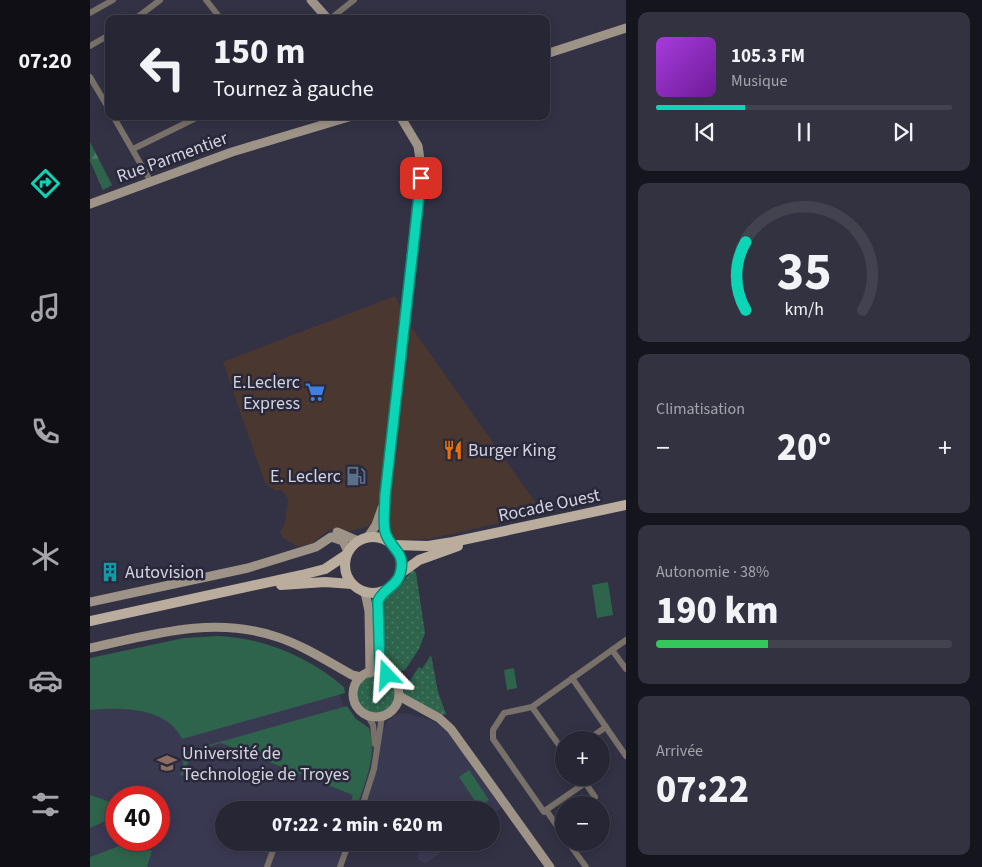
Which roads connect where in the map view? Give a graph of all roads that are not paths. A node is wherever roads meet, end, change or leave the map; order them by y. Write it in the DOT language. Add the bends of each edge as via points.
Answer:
graph roads {
  1 [pos="113,0"];
  2 [pos="160,0"];
  3 [pos="206,0"];
  4 [pos="311,0"];
  5 [pos="354,0"];
  6 [pos="90,13"];
  7 [pos="140,15"];
  8 [pos="218,15"];
  9 [pos="325,15"];
  10 [pos="334,15"];
  11 [pos="626,28"];
  12 [pos="105,37"];
  13 [pos="90,46"];
  14 [pos="550,53"];
  15 [pos="90,77"];
  16 [pos="105,102"];
  17 [pos="115,120"];
  18 [pos="192,120"];
  19 [pos="339,120"];
  20 [pos="403,120"];
  21 [pos="133,150"];
  22 [pos="150,182"];
  23 [pos="90,204"];
  24 [pos="385,496"];
  25 [pos="626,505"];
  26 [pos="368,536"];
  27 [pos="479,538"];
  28 [pos="358,541"];
  29 [pos="392,543"];
  30 [pos="309,549"];
  31 [pos="347,554"];
  32 [pos="401,573"];
  33 [pos="352,584"];
  34 [pos="242,588"];
  35 [pos="384,591"];
  36 [pos="365,592"];
  37 [pos="90,602"];
  38 [pos="90,621"];
  39 [pos="626,640"];
  40 [pos="90,648"];
  41 [pos="612,650"];
  42 [pos="308,651"];
  43 [pos="626,669"];
  44 [pos="382,673"];
  45 [pos="366,675"];
  46 [pos="572,678"];
  47 [pos="354,688"];
  48 [pos="398,696"];
  49 [pos="532,707"];
  50 [pos="394,708"];
  51 [pos="429,714"];
  52 [pos="368,716"];
  53 [pos="382,716"];
  54 [pos="606,727"];
  55 [pos="600,731"];
  56 [pos="555,739"];
  57 [pos="626,756"];
  58 [pos="376,757"];
  59 [pos="576,786"];
  60 [pos="364,801"];
  61 [pos="546,810"];
  62 [pos="555,823"];
  63 [pos="273,851"];
  64 [pos="346,851"];
  65 [pos="574,851"];
  66 [pos="267,867"];
  67 [pos="340,867"];
  68 [pos="550,867"];
  69 [pos="586,867"];
  1 -- 6 [label="street"];
  2 -- 7 [label="street"];
  3 -- 8 [label="street"];
  4 -- 9 [label="street"];
  5 -- 10 [label="street"];
  11 -- 14 [label="street"];
  12 -- 13 [label="street"];
  15 -- 16 [label="street"];
  17 -- 21 [label="street"];
  18 -- 21 [label="street"];
  19 -- 22 [label="street, Rue Parmentier" via="232,152"];
  20 -- 24 [label="street" via="414,138 421,166"];
  21 -- 22 [label="street"];
  22 -- 23 [label="street, Rue Parmentier"];
  24 -- 26 [label="street" via="376,525"];
  24 -- 29 [label="street" via="385,530"];
  25 -- 27 [label="main road, Rocade Ouest"];
  26 -- 28 [label="main road"];
  26 -- 29 [label="main road"];
  27 -- 29 [label="main road, Rocade Ouest" via="428,546"];
  27 -- 32 [label="main road, Rocade Ouest" via="419,560"];
  28 -- 30 [label="street" via="334,532"];
  28 -- 31 [label="main road"];
  29 -- 32 [label="main road" via="401,558"];
  30 -- 31 [label="street" via="336,537 343,540"];
  30 -- 37 [label="street" via="232,572"];
  31 -- 33 [label="main road" via="346,570"];
  31 -- 34 [label="main road" via="325,569"];
  32 -- 35 [label="main road" via="396,582"];
  33 -- 34 [label="main road" via="325,582"];
  33 -- 36 [label="main road"];
  34 -- 38 [label="main road"];
  35 -- 36 [label="main road"];
  35 -- 44 [label="street" via="378,601"];
  36 -- 45 [label="street" via="370,611"];
  39 -- 41 [label="street"];
  40 -- 42 [label="street" via="201,626 230,627 272,635"];
  41 -- 43 [label="street"];
  41 -- 46 [label="street"];
  42 -- 45 [label="street" via="352,675"];
  42 -- 47 [label="street"];
  44 -- 45 [label="street"];
  44 -- 48 [label="street" via="395,683"];
  45 -- 47 [label="street"];
  46 -- 49 [label="street"];
  46 -- 54 [label="street"];
  47 -- 52 [label="street" via="355,703"];
  48 -- 50 [label="street"];
  48 -- 51 [label="street"];
  49 -- 56 [label="street"];
  49 -- 61 [label="street" via="504,713 493,730 493,738 544,812"];
  50 -- 51 [label="street"];
  50 -- 53 [label="street"];
  51 -- 68 [label="street" via="451,729"];
  52 -- 53 [label="street"];
  52 -- 58 [label="street" via="373,725"];
  53 -- 58 [label="street"];
  54 -- 55 [label="street"];
  54 -- 57 [label="street"];
  58 -- 60 [label="street"];
  59 -- 61 [label="street"];
  61 -- 62 [label="street"];
  63 -- 66 [label="street"];
  64 -- 67 [label="street"];
  65 -- 69 [label="street"];
}
